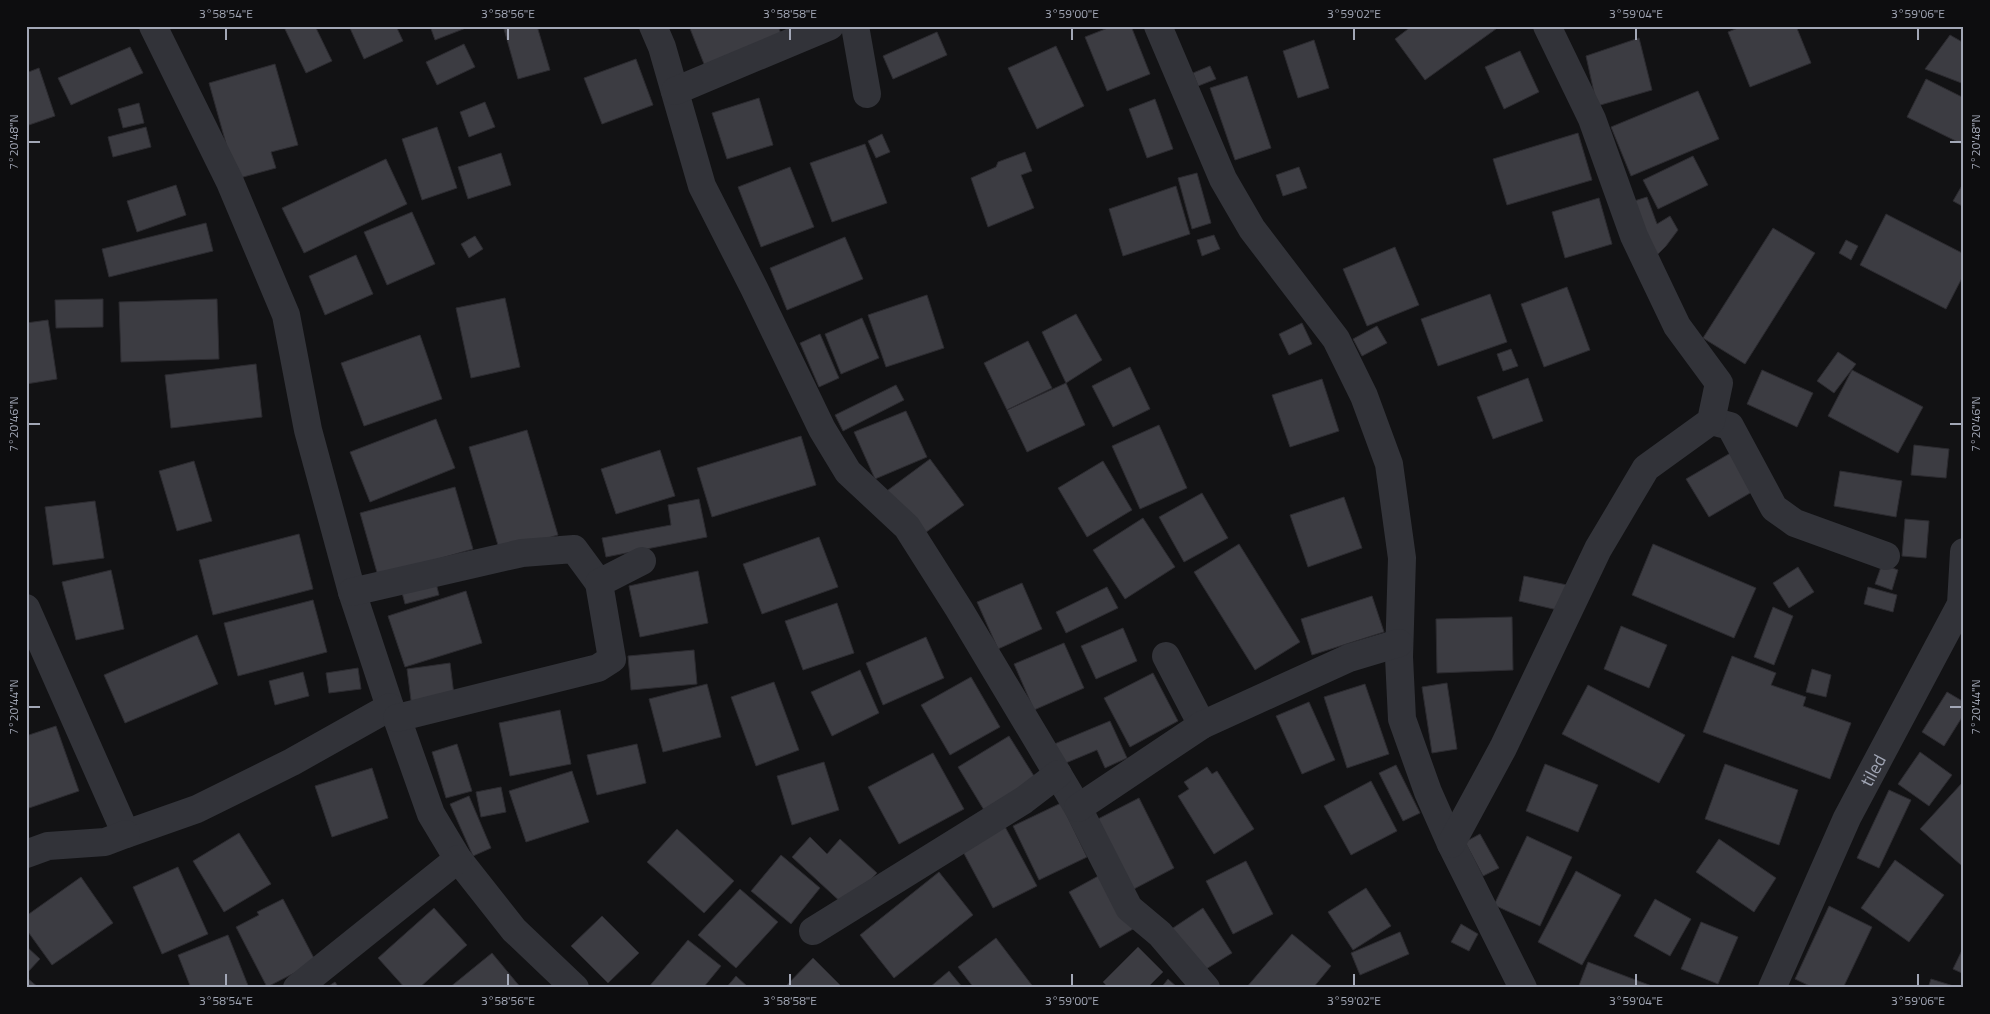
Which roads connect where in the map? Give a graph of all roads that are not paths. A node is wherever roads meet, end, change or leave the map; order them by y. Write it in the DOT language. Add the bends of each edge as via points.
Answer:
graph roads {
  1 [pos="153,26"];
  2 [pos="653,26"];
  3 [pos="830,26"];
  4 [pos="855,26"];
  5 [pos="1158,26"];
  6 [pos="1547,26"];
  7 [pos="675,91"];
  8 [pos="867,94"];
  9 [pos="1712,421"];
  10 [pos="1964,552"];
  11 [pos="1886,556"];
  12 [pos="642,561"];
  13 [pos="599,582"];
  14 [pos="352,592"];
  15 [pos="1962,602"];
  16 [pos="26,608"];
  17 [pos="1399,643"];
  18 [pos="1166,656"];
  19 [pos="393,712"];
  20 [pos="1202,725"];
  21 [pos="1058,774"];
  22 [pos="1078,808"];
  23 [pos="126,834"];
  24 [pos="1451,844"];
  25 [pos="26,854"];
  26 [pos="458,859"];
  27 [pos="813,931"];
  28 [pos="1521,987"];
  29 [pos="1775,987"];
  30 [pos="297,988"];
  31 [pos="575,988"];
  32 [pos="1206,988"];
  1 -- 14 [label="street" via="230,182 286,315 308,430"];
  2 -- 7 [label="street"];
  3 -- 7 [label="street"];
  4 -- 8 [label="street"];
  5 -- 17 [label="street" via="1223,179 1252,229 1336,339 1364,396 1389,464 1402,558"];
  6 -- 9 [label="street" via="1592,119 1638,244 1678,326 1719,383"];
  7 -- 21 [label="street" via="702,186 822,429 848,472 907,527"];
  9 -- 11 [label="street" via="1730,426 1774,508 1795,523"];
  9 -- 24 [label="street" via="1646,468 1598,550 1503,748"];
  10 -- 15 [label="street, tiled"];
  12 -- 13 [label="street"];
  13 -- 14 [label="street" via="574,549 522,553"];
  13 -- 19 [label="street" via="612,659 598,668"];
  14 -- 19 [label="street"];
  15 -- 29 [label="street, tiled" via="1846,818"];
  16 -- 23 [label="street"];
  17 -- 20 [label="street" via="1350,658"];
  17 -- 24 [label="street" via="1402,719"];
  18 -- 20 [label="street"];
  19 -- 23 [label="street" via="197,809"];
  19 -- 26 [label="street" via="430,814"];
  20 -- 22 [label="street"];
  21 -- 22 [label="street"];
  21 -- 27 [label="street" via="1024,800"];
  22 -- 32 [label="street" via="1129,908 1160,934"];
  23 -- 25 [label="street" via="105,842 48,846"];
  24 -- 28 [label="street"];
  26 -- 30 [label="street"];
  26 -- 31 [label="street" via="514,930"];
}
